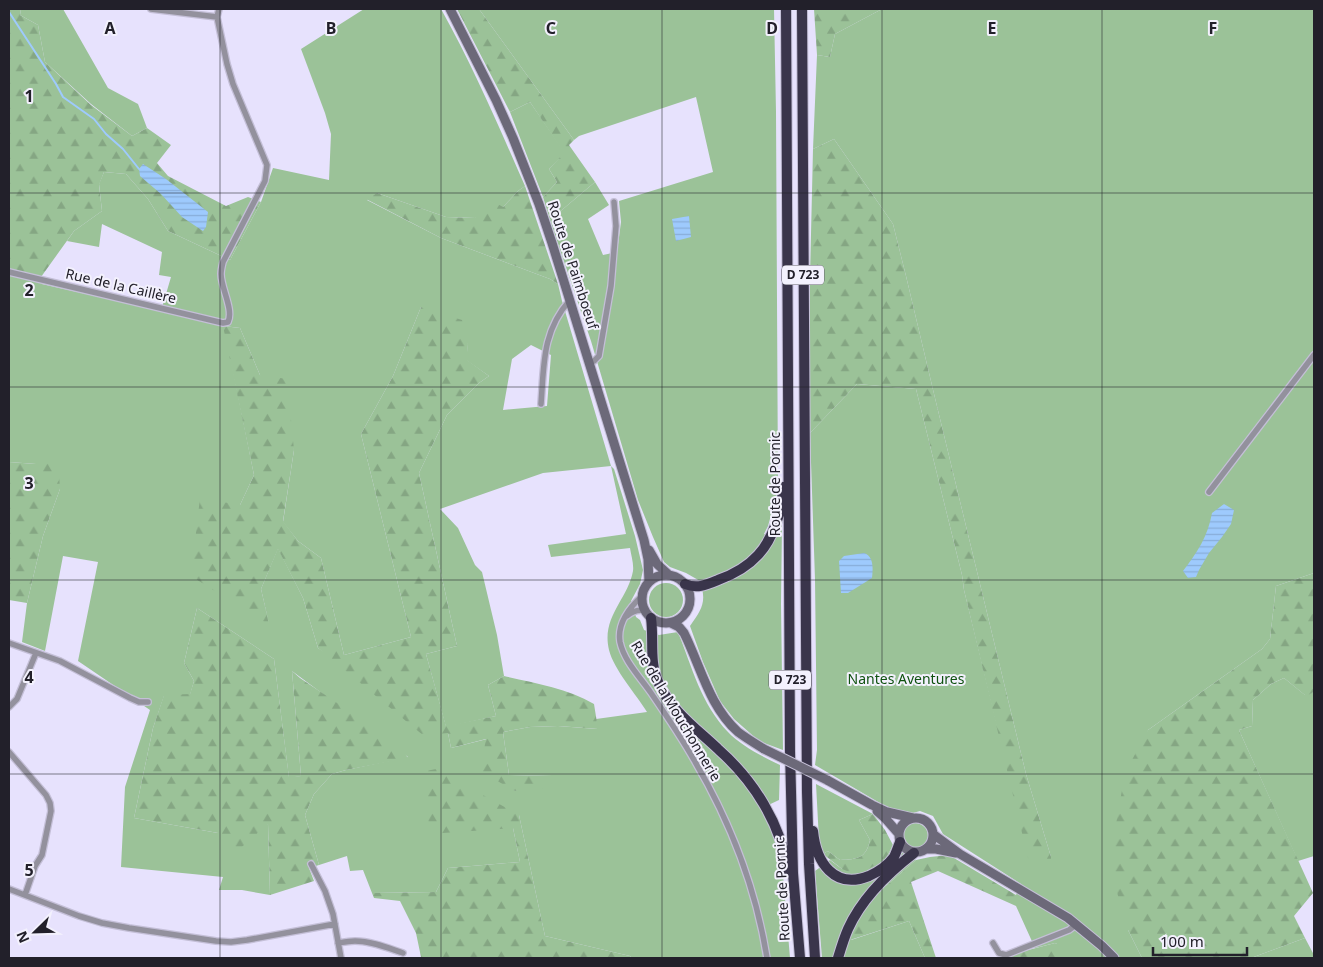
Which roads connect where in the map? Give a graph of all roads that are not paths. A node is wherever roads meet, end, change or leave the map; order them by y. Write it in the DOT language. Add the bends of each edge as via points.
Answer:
graph roads {
  1 [pos="151,9"];
  2 [pos="219,9"];
  3 [pos="450,9"];
  4 [pos="786,9"];
  5 [pos="802,9"];
  6 [pos="218,17"];
  7 [pos="614,202"];
  8 [pos="9,272"];
  9 [pos="570,300"];
  10 [pos="1314,354"];
  11 [pos="589,363"];
  12 [pos="541,404"];
  13 [pos="788,459"];
  14 [pos="1209,492"];
  15 [pos="644,540"];
  16 [pos="668,576"];
  17 [pos="649,582"];
  18 [pos="685,584"];
  19 [pos="642,596"];
  20 [pos="686,612"];
  21 [pos="648,615"];
  22 [pos="625,618"];
  23 [pos="671,623"];
  24 [pos="9,642"];
  25 [pos="691,648"];
  26 [pos="36,653"];
  27 [pos="148,702"];
  28 [pos="9,707"];
  29 [pos="9,752"];
  30 [pos="807,779"];
  31 [pos="872,805"];
  32 [pos="913,818"];
  33 [pos="933,834"];
  34 [pos="900,838"];
  35 [pos="926,849"];
  36 [pos="914,852"];
  37 [pos="960,854"];
  38 [pos="311,864"];
  39 [pos="9,889"];
  40 [pos="25,895"];
  41 [pos="795,901"];
  42 [pos="335,924"];
  43 [pos="1077,924"];
  44 [pos="338,943"];
  45 [pos="992,943"];
  46 [pos="402,954"];
  47 [pos="341,958"];
  48 [pos="767,958"];
  49 [pos="800,958"];
  50 [pos="815,958"];
  51 [pos="838,958"];
  52 [pos="1114,958"];
  1 -- 6 [label="street"];
  2 -- 6 [label="street"];
  3 -- 9 [label="street, Route de Paimboeuf" via="516,146"];
  4 -- 13 [label="highway, Route de Pornic / D 723"];
  5 -- 30 [label="highway, Route de Pornic / D 723"];
  6 -- 8 [label="street, Rue de la Caillère" via="233,84 268,165 265,181 221,273 230,312 228,322"];
  7 -- 11 [label="street" via="616,226 611,286 598,356"];
  9 -- 11 [label="street, Route de Paimboeuf"];
  9 -- 12 [label="street" via="548,336"];
  10 -- 14 [label="street"];
  11 -- 15 [label="street, Route de Paimboeuf"];
  13 -- 18 [label="highway" via="777,521 758,555 725,578 699,587"];
  13 -- 41 [label="highway, Route de Pornic / D 723" via="790,751"];
  15 -- 16 [label="street, Route de Paimboeuf"];
  15 -- 17 [label="street, Route de Paimboeuf"];
  16 -- 17 [label="street"];
  16 -- 18 [label="street"];
  17 -- 19 [label="street"];
  18 -- 20 [label="street" via="690,599"];
  19 -- 21 [label="street"];
  19 -- 22 [label="street, Rue de la Mouchonnerie"];
  20 -- 23 [label="street"];
  20 -- 25 [label="street"];
  21 -- 22 [label="street" via="640,610"];
  21 -- 23 [label="street" via="660,622"];
  21 -- 41 [label="highway" via="653,632 653,665 657,681 678,712 731,761 757,793 784,851 789,887"];
  22 -- 48 [label="street, Rue de la Mouchonnerie" via="619,634 623,650 695,761 716,801 748,881"];
  23 -- 25 [label="street" via="684,633"];
  24 -- 26 [label="street"];
  25 -- 31 [label="street, bridge" via="708,690 738,731 764,749"];
  26 -- 27 [label="street" via="60,661 139,702"];
  26 -- 28 [label="street" via="17,699"];
  29 -- 40 [label="street" via="50,802 42,855"];
  30 -- 34 [label="highway" via="812,794 816,850 830,872 845,879 863,878 894,857"];
  30 -- 50 [label="highway, Route de Pornic / D 723"];
  31 -- 32 [label="street"];
  31 -- 34 [label="street"];
  32 -- 33 [label="street" via="922,819 930,825"];
  32 -- 34 [label="street" via="902,826"];
  33 -- 35 [label="street"];
  33 -- 37 [label="street"];
  34 -- 36 [label="street" via="906,849"];
  35 -- 36 [label="street"];
  35 -- 37 [label="street"];
  36 -- 51 [label="highway" via="897,865 863,904 848,929"];
  37 -- 43 [label="street"];
  38 -- 42 [label="street" via="326,891"];
  39 -- 40 [label="street"];
  40 -- 42 [label="street" via="102,923 216,941 247,940"];
  41 -- 49 [label="highway, Route de Pornic / D 723"];
  42 -- 44 [label="street"];
  43 -- 45 [label="street" via="1006,955 999,953"];
  43 -- 52 [label="street"];
  44 -- 46 [label="street" via="363,942"];
  44 -- 47 [label="street"];
}
